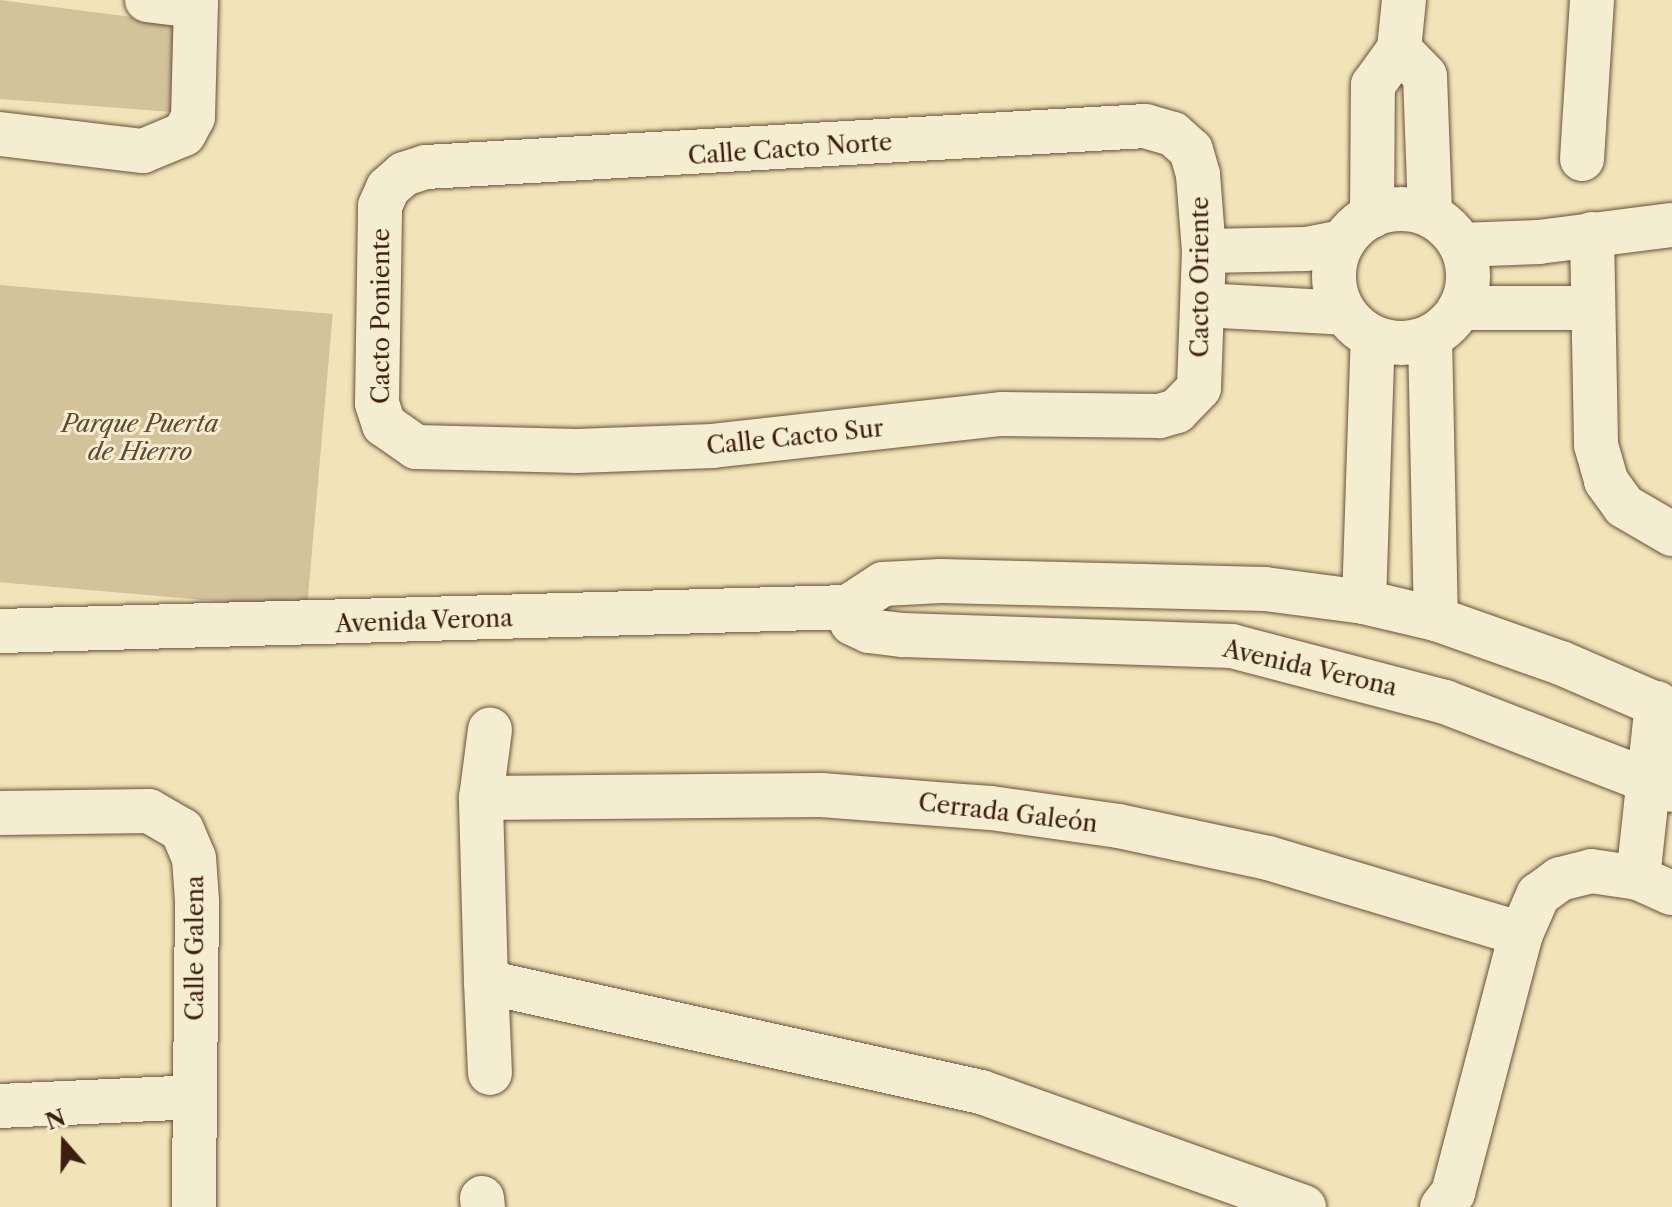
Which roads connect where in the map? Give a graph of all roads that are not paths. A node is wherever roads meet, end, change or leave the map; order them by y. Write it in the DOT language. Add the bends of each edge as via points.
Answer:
graph roads {
  1 [pos="147,0"];
  2 [pos="1404,0"];
  3 [pos="1592,0"];
  4 [pos="196,3"];
  5 [pos="1399,49"];
  6 [pos="0,134"];
  7 [pos="1191,150"];
  8 [pos="1582,159"];
  9 [pos="388,188"];
  10 [pos="1430,215"];
  11 [pos="1672,225"];
  12 [pos="1358,229"];
  13 [pos="1592,234"];
  14 [pos="1461,245"];
  15 [pos="1204,251"];
  16 [pos="1203,305"];
  17 [pos="1591,308"];
  18 [pos="1445,322"];
  19 [pos="1359,325"];
  20 [pos="1190,403"];
  21 [pos="399,439"];
  22 [pos="1672,534"];
  23 [pos="1364,602"];
  24 [pos="848,607"];
  25 [pos="1436,619"];
  26 [pos="0,631"];
  27 [pos="1664,707"];
  28 [pos="490,730"];
  29 [pos="1660,784"];
  30 [pos="481,798"];
  31 [pos="0,813"];
  32 [pos="1655,885"];
  33 [pos="1521,934"];
  34 [pos="486,982"];
  35 [pos="490,1073"];
  36 [pos="195,1097"];
  37 [pos="0,1106"];
  38 [pos="194,1207"];
  39 [pos="1304,1207"];
  40 [pos="1442,1207"];
  1 -- 4 [label="street"];
  2 -- 5 [label="street"];
  3 -- 8 [label="street"];
  4 -- 6 [label="street" via="193,117 184,134 143,151"];
  5 -- 10 [label="street" via="1425,76"];
  5 -- 12 [label="street" via="1373,85"];
  7 -- 9 [label="street, Calle Cacto Norte" via="1173,134 1145,126 426,167 404,174"];
  7 -- 15 [label="street, Cacto Oriente"];
  9 -- 21 [label="street, Cacto Poniente" via="380,206 377,403 384,425"];
  10 -- 12 [label="street" via="1401,209"];
  10 -- 14 [label="street"];
  11 -- 13 [label="street"];
  12 -- 15 [label="street" via="1306,249"];
  12 -- 19 [label="street" via="1334,277"];
  13 -- 14 [label="street"];
  13 -- 17 [label="street"];
  14 -- 18 [label="street" via="1468,266"];
  15 -- 16 [label="street, Cacto Oriente"];
  16 -- 19 [label="street"];
  16 -- 20 [label="street, Cacto Oriente" via="1199,388"];
  17 -- 18 [label="street"];
  17 -- 22 [label="street" via="1596,445 1606,481 1624,506"];
  18 -- 19 [label="street" via="1412,343"];
  18 -- 25 [label="street"];
  19 -- 23 [label="street"];
  20 -- 21 [label="street, Calle Cacto Sur" via="1159,416 1001,414 713,446 443,450"];
  23 -- 24 [label="street" via="1265,589 941,581 883,584"];
  23 -- 25 [label="street"];
  24 -- 26 [label="street, Avenida Verona"];
  24 -- 29 [label="street, Avenida Verona" via="852,623 903,635 1232,646 1445,702"];
  25 -- 27 [label="street"];
  27 -- 29 [label="street"];
  28 -- 30 [label="street"];
  29 -- 32 [label="street"];
  30 -- 33 [label="street, Cerrada Galeón" via="821,795 991,808 1119,826 1268,858"];
  30 -- 34 [label="street"];
  31 -- 36 [label="street, Calle Galena" via="149,811 182,830 194,858 197,901"];
  32 -- 33 [label="street" via="1591,871 1560,879 1538,895"];
  33 -- 40 [label="street" via="1453,1193"];
  34 -- 35 [label="street"];
  34 -- 39 [label="street" via="981,1092"];
  36 -- 37 [label="street"];
  36 -- 38 [label="street, Calle Galena"];
}
